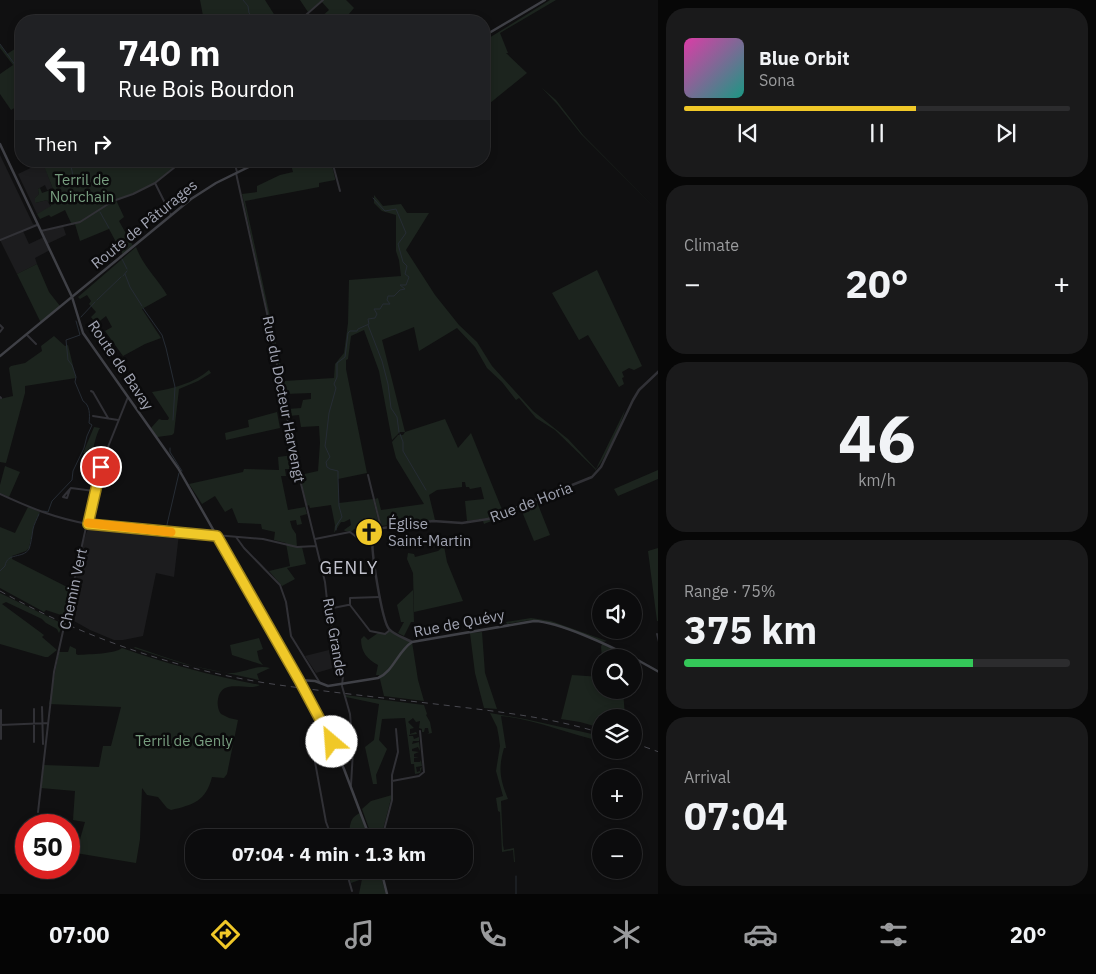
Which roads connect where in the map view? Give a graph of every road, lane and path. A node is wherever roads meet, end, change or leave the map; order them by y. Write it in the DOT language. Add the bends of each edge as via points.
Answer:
graph roads {
  1 [pos="323,0"];
  2 [pos="545,0"];
  3 [pos="306,15"];
  4 [pos="490,32"];
  5 [pos="0,144"];
  6 [pos="174,167"];
  7 [pos="235,167"];
  8 [pos="248,167"];
  9 [pos="334,167"];
  10 [pos="236,173"];
  11 [pos="155,183"];
  12 [pos="340,191"];
  13 [pos="171,215"];
  14 [pos="38,225"];
  15 [pos="41,231"];
  16 [pos="0,240"];
  17 [pos="72,297"];
  18 [pos="0,326"];
  19 [pos="0,333"];
  20 [pos="27,334"];
  21 [pos="36,344"];
  22 [pos="0,356"];
  23 [pos="658,371"];
  24 [pos="91,391"];
  25 [pos="128,396"];
  26 [pos="93,416"];
  27 [pos="108,418"];
  28 [pos="118,420"];
  29 [pos="101,467"];
  30 [pos="85,469"];
  31 [pos="368,475"];
  32 [pos="70,489"];
  33 [pos="94,492"];
  34 [pos="0,494"];
  35 [pos="88,524"];
  36 [pos="381,528"];
  37 [pos="217,536"];
  38 [pos="236,537"];
  39 [pos="315,539"];
  40 [pos="372,540"];
  41 [pos="316,546"];
  42 [pos="379,597"];
  43 [pos="350,606"];
  44 [pos="328,609"];
  45 [pos="390,630"];
  46 [pos="657,634"];
  47 [pos="412,642"];
  48 [pos="658,642"];
  49 [pos="614,649"];
  50 [pos="642,663"];
  51 [pos="658,672"];
  52 [pos="299,680"];
  53 [pos="320,683"];
  54 [pos="342,684"];
  55 [pos="42,707"];
  56 [pos="34,709"];
  57 [pos="1,710"];
  58 [pos="34,724"];
  59 [pos="42,724"];
  60 [pos="48,724"];
  61 [pos="0,725"];
  62 [pos="350,729"];
  63 [pos="396,729"];
  64 [pos="420,731"];
  65 [pos="329,736"];
  66 [pos="1,739"];
  67 [pos="34,742"];
  68 [pos="43,744"];
  69 [pos="392,781"];
  70 [pos="351,785"];
  71 [pos="38,812"];
  72 [pos="329,829"];
  73 [pos="367,829"];
  74 [pos="385,829"];
  75 [pos="349,879"];
  76 [pos="383,879"];
  77 [pos="352,891"];
  78 [pos="387,894"];
  1 -- 3 [label="street"];
  2 -- 4 [label="main road"];
  5 -- 14 [label="main road, Route de Bavay"];
  6 -- 11 [label="street"];
  7 -- 10 [label="street, Rue du Docteur Harvengt"];
  8 -- 10 [label="main road, Route de Pâturages"];
  9 -- 12 [label="street"];
  10 -- 13 [label="main road, Route de Pâturages" via="200,192"];
  10 -- 39 [label="street, Rue du Docteur Harvengt" via="296,463"];
  11 -- 13 [label="street"];
  11 -- 15 [label="street" via="113,201 76,223"];
  13 -- 17 [label="main road, Route de Pâturages"];
  14 -- 15 [label="main road, Route de Bavay"];
  14 -- 16 [label="street"];
  15 -- 17 [label="main road, Route de Bavay"];
  17 -- 20 [label="main road, Route de Pâturages"];
  17 -- 25 [label="main road, Route de Bavay" via="83,333"];
  18 -- 19 [label="street" via="3,328"];
  20 -- 21 [label="street"];
  20 -- 22 [label="main road, Route de Pâturages"];
  23 -- 36 [label="street, Rue de Horia" via="639,390 601,467 588,479 488,519 462,523 433,521"];
  24 -- 27 [label="street"];
  25 -- 28 [label="street, Chemin Vert"];
  25 -- 37 [label="main road, Route de Bavay" via="178,468"];
  26 -- 27 [label="street"];
  27 -- 28 [label="street"];
  28 -- 29 [label="street, Chemin Vert"];
  29 -- 30 [label="street" via="86,465"];
  29 -- 33 [label="street, Chemin Vert"];
  31 -- 36 [label="street"];
  32 -- 33 [label="street"];
  33 -- 35 [label="street, Chemin Vert"];
  34 -- 35 [label="street" via="36,511"];
  35 -- 37 [label="street"];
  35 -- 60 [label="street, Chemin Vert" via="58,654"];
  36 -- 40 [label="street"];
  37 -- 38 [label="street"];
  37 -- 52 [label="main road, Route de Bavay"];
  38 -- 41 [label="street" via="297,547"];
  38 -- 53 [label="street" via="280,585 291,636"];
  39 -- 40 [label="street" via="350,532 361,539"];
  39 -- 41 [label="street, Rue du Docteur Harvengt"];
  40 -- 42 [label="street"];
  41 -- 44 [label="street, Rue Grande"];
  42 -- 43 [label="street" via="350,598"];
  42 -- 45 [label="street"];
  43 -- 44 [label="street"];
  43 -- 45 [label="street" via="370,631 385,634"];
  44 -- 54 [label="street, Rue Grande" via="344,679"];
  45 -- 47 [label="street"];
  46 -- 48 [label="street"];
  47 -- 49 [label="main road, Rue de Quévy" via="537,621"];
  47 -- 54 [label="main road, Rue de Quévy" via="381,677"];
  50 -- 51 [label="main road, Rue de Quévy"];
  52 -- 53 [label="main road, Rue de Quévy"];
  52 -- 65 [label="main road, Route de Bavay"];
  53 -- 54 [label="main road, Rue de Quévy" via="328,686"];
  54 -- 62 [label="street, Rue Grande" via="350,714"];
  55 -- 59 [label="street"];
  56 -- 58 [label="street"];
  57 -- 61 [label="street"];
  58 -- 59 [label="street"];
  58 -- 61 [label="street"];
  58 -- 67 [label="street"];
  59 -- 60 [label="street"];
  59 -- 68 [label="street"];
  60 -- 71 [label="street, Chemin Vert"];
  61 -- 66 [label="street"];
  62 -- 65 [label="street"];
  62 -- 70 [label="street, Rue Grande" via="353,751"];
  63 -- 69 [label="street" via="398,752"];
  64 -- 69 [label="street" via="424,772"];
  65 -- 70 [label="main road, Route de Bavay"];
  65 -- 72 [label="street" via="311,740"];
  69 -- 74 [label="street" via="392,804"];
  70 -- 73 [label="main road"];
  75 -- 77 [label="street"];
  76 -- 78 [label="main road"];
}
